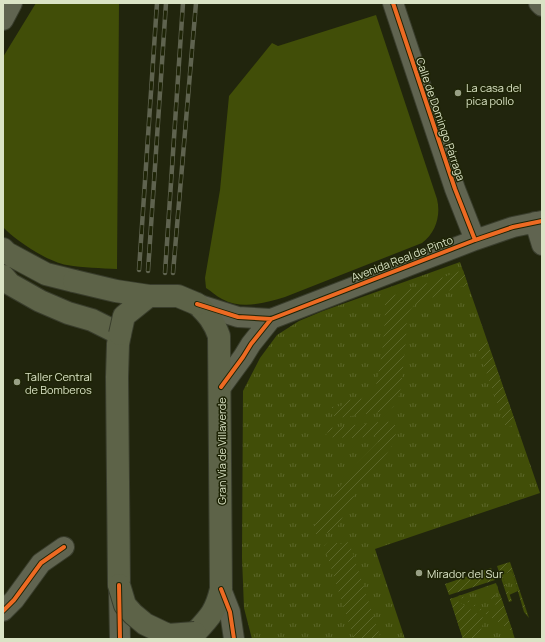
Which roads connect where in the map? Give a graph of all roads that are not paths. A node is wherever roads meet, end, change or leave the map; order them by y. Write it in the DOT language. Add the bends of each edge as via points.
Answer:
graph roads {
  1 [pos="12,3"];
  2 [pos="393,3"];
  3 [pos="539,3"];
  4 [pos="542,6"];
  5 [pos="3,20"];
  6 [pos="539,222"];
  7 [pos="475,240"];
  8 [pos="542,245"];
  9 [pos="3,249"];
  10 [pos="3,276"];
  11 [pos="150,296"];
  12 [pos="197,304"];
  13 [pos="271,319"];
  14 [pos="120,334"];
  15 [pos="221,386"];
  16 [pos="64,546"];
  17 [pos="119,585"];
  18 [pos="221,589"];
  19 [pos="3,611"];
  20 [pos="199,636"];
  21 [pos="120,639"];
  22 [pos="234,639"];
  1 -- 5 [label="street"];
  2 -- 7 [label="street, Calle de Domingo Párraga" via="455,189"];
  3 -- 4 [label="street"];
  6 -- 7 [label="street, Avenida Real de Pinto" via="512,227"];
  6 -- 8 [label="street"];
  7 -- 13 [label="street, Avenida Real de Pinto"];
  9 -- 11 [label="main road, bridge" via="46,274 116,291"];
  10 -- 14 [label="main road" via="10,284 40,301 92,320"];
  11 -- 12 [label="main road, Gran Vía de Villaverde, bridge" via="178,296"];
  11 -- 14 [label="main road, Gran Vía de Villaverde, bridge" via="124,316"];
  12 -- 13 [label="street, Avenida Real de Pinto" via="238,317"];
  12 -- 15 [label="main road, Gran Vía de Villaverde" via="215,324 219,336"];
  13 -- 15 [label="street"];
  14 -- 17 [label="main road, Gran Vía de Villaverde" via="117,377"];
  15 -- 18 [label="main road, Gran Vía de Villaverde"];
  16 -- 19 [label="street" via="41,563"];
  17 -- 20 [label="main road, Gran Vía de Villaverde, bridge" via="126,605 145,624 168,635"];
  17 -- 21 [label="street, Gran Vía de Villaverde, bridge"];
  18 -- 20 [label="main road, Gran Vía de Villaverde" via="218,603"];
  18 -- 22 [label="street" via="230,612"];
}
